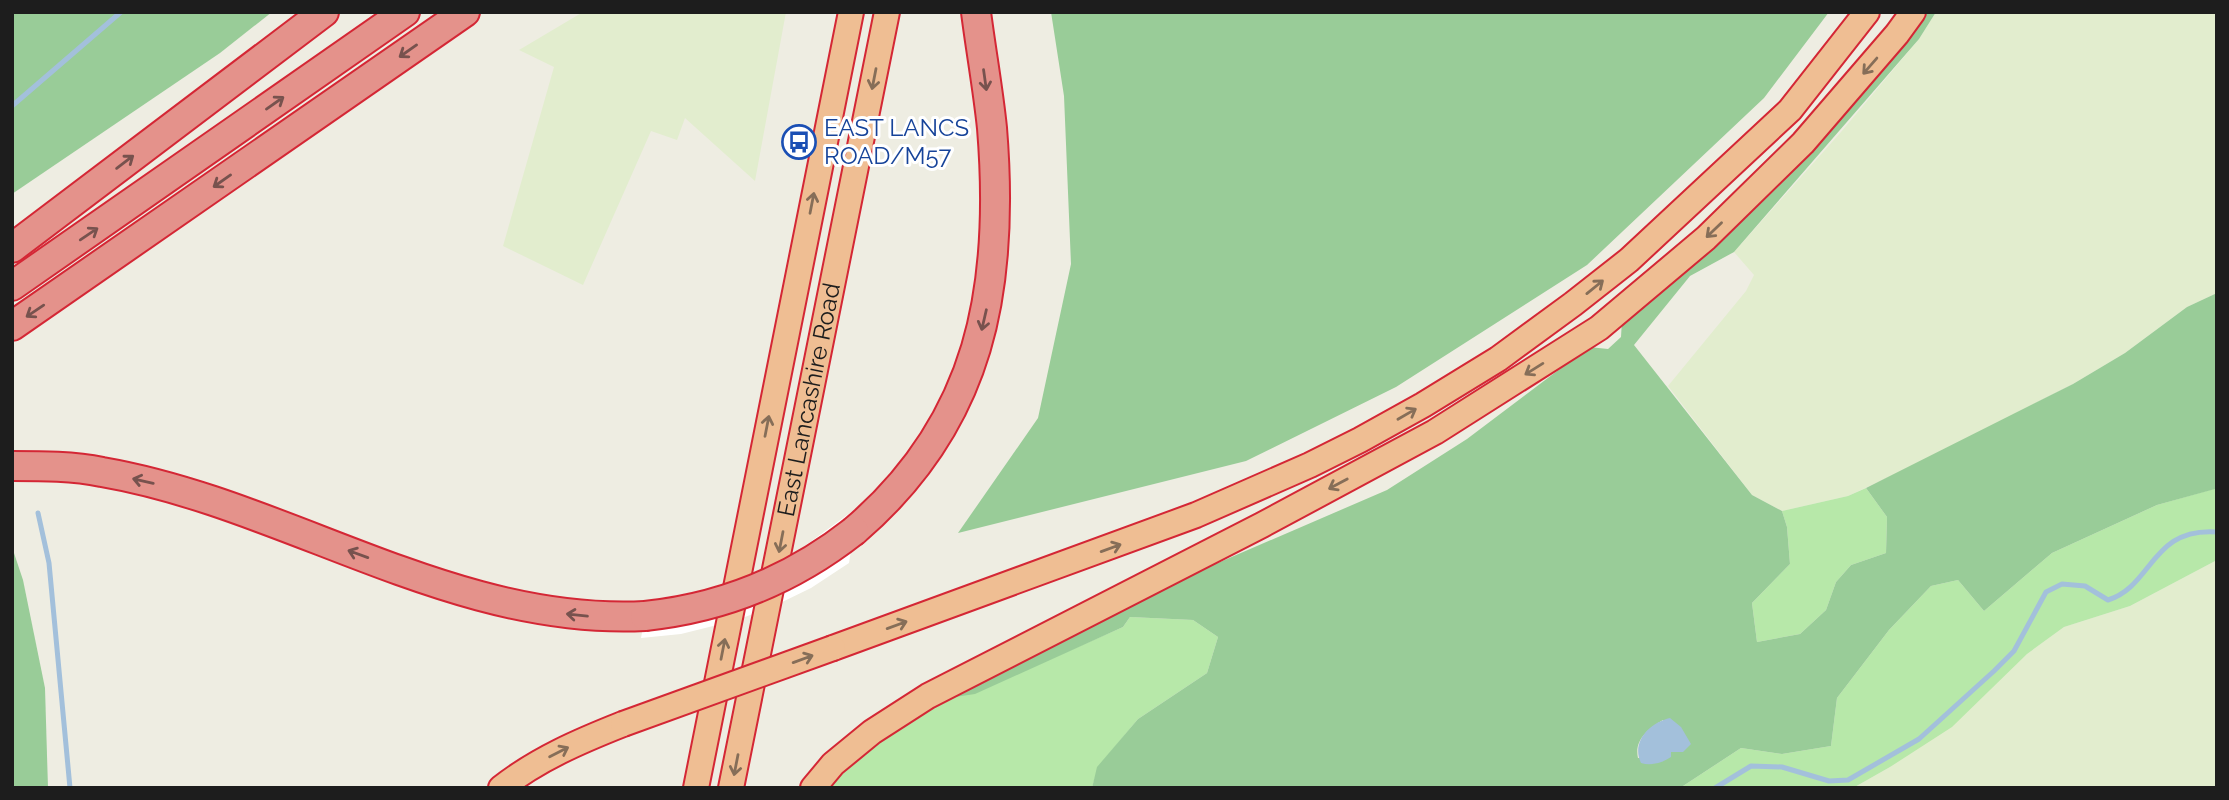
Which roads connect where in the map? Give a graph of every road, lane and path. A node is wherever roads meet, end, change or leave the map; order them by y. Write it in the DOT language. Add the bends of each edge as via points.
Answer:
graph roads {
  1 [pos="324,12"];
  2 [pos="405,12"];
  3 [pos="464,12"];
  4 [pos="851,12"];
  5 [pos="887,12"];
  6 [pos="976,12"];
  7 [pos="1867,12"];
  8 [pos="1913,12"];
  9 [pos="12,248"];
  10 [pos="12,286"];
  11 [pos="12,326"];
  12 [pos="12,466"];
  13 [pos="501,788"];
  14 [pos="696,788"];
  15 [pos="731,788"];
  16 [pos="813,788"];
  9 -- 1 [label="highway, one-way"];
  10 -- 2 [label="highway, one-way"];
  3 -- 11 [label="highway, one-way"];
  14 -- 4 [label="highway, East Lancashire Road, one-way"];
  5 -- 15 [label="highway, East Lancashire Road, one-way"];
  6 -- 12 [label="highway, one-way, bridge" via="992,126 995,253 986,313 965,381 939,433 897,490 854,531 799,569 750,592 694,608 645,616 583,616 509,603 433,582 226,505 154,484 102,472"];
  13 -- 7 [label="highway, one-way, bridge" via="546,758 623,724 1196,515 1310,465 1423,405 1498,359 1629,260 1790,110"];
  8 -- 16 [label="highway, one-way" via="1802,143 1706,238 1599,328 1435,432 928,696 872,732 833,764"];
}
